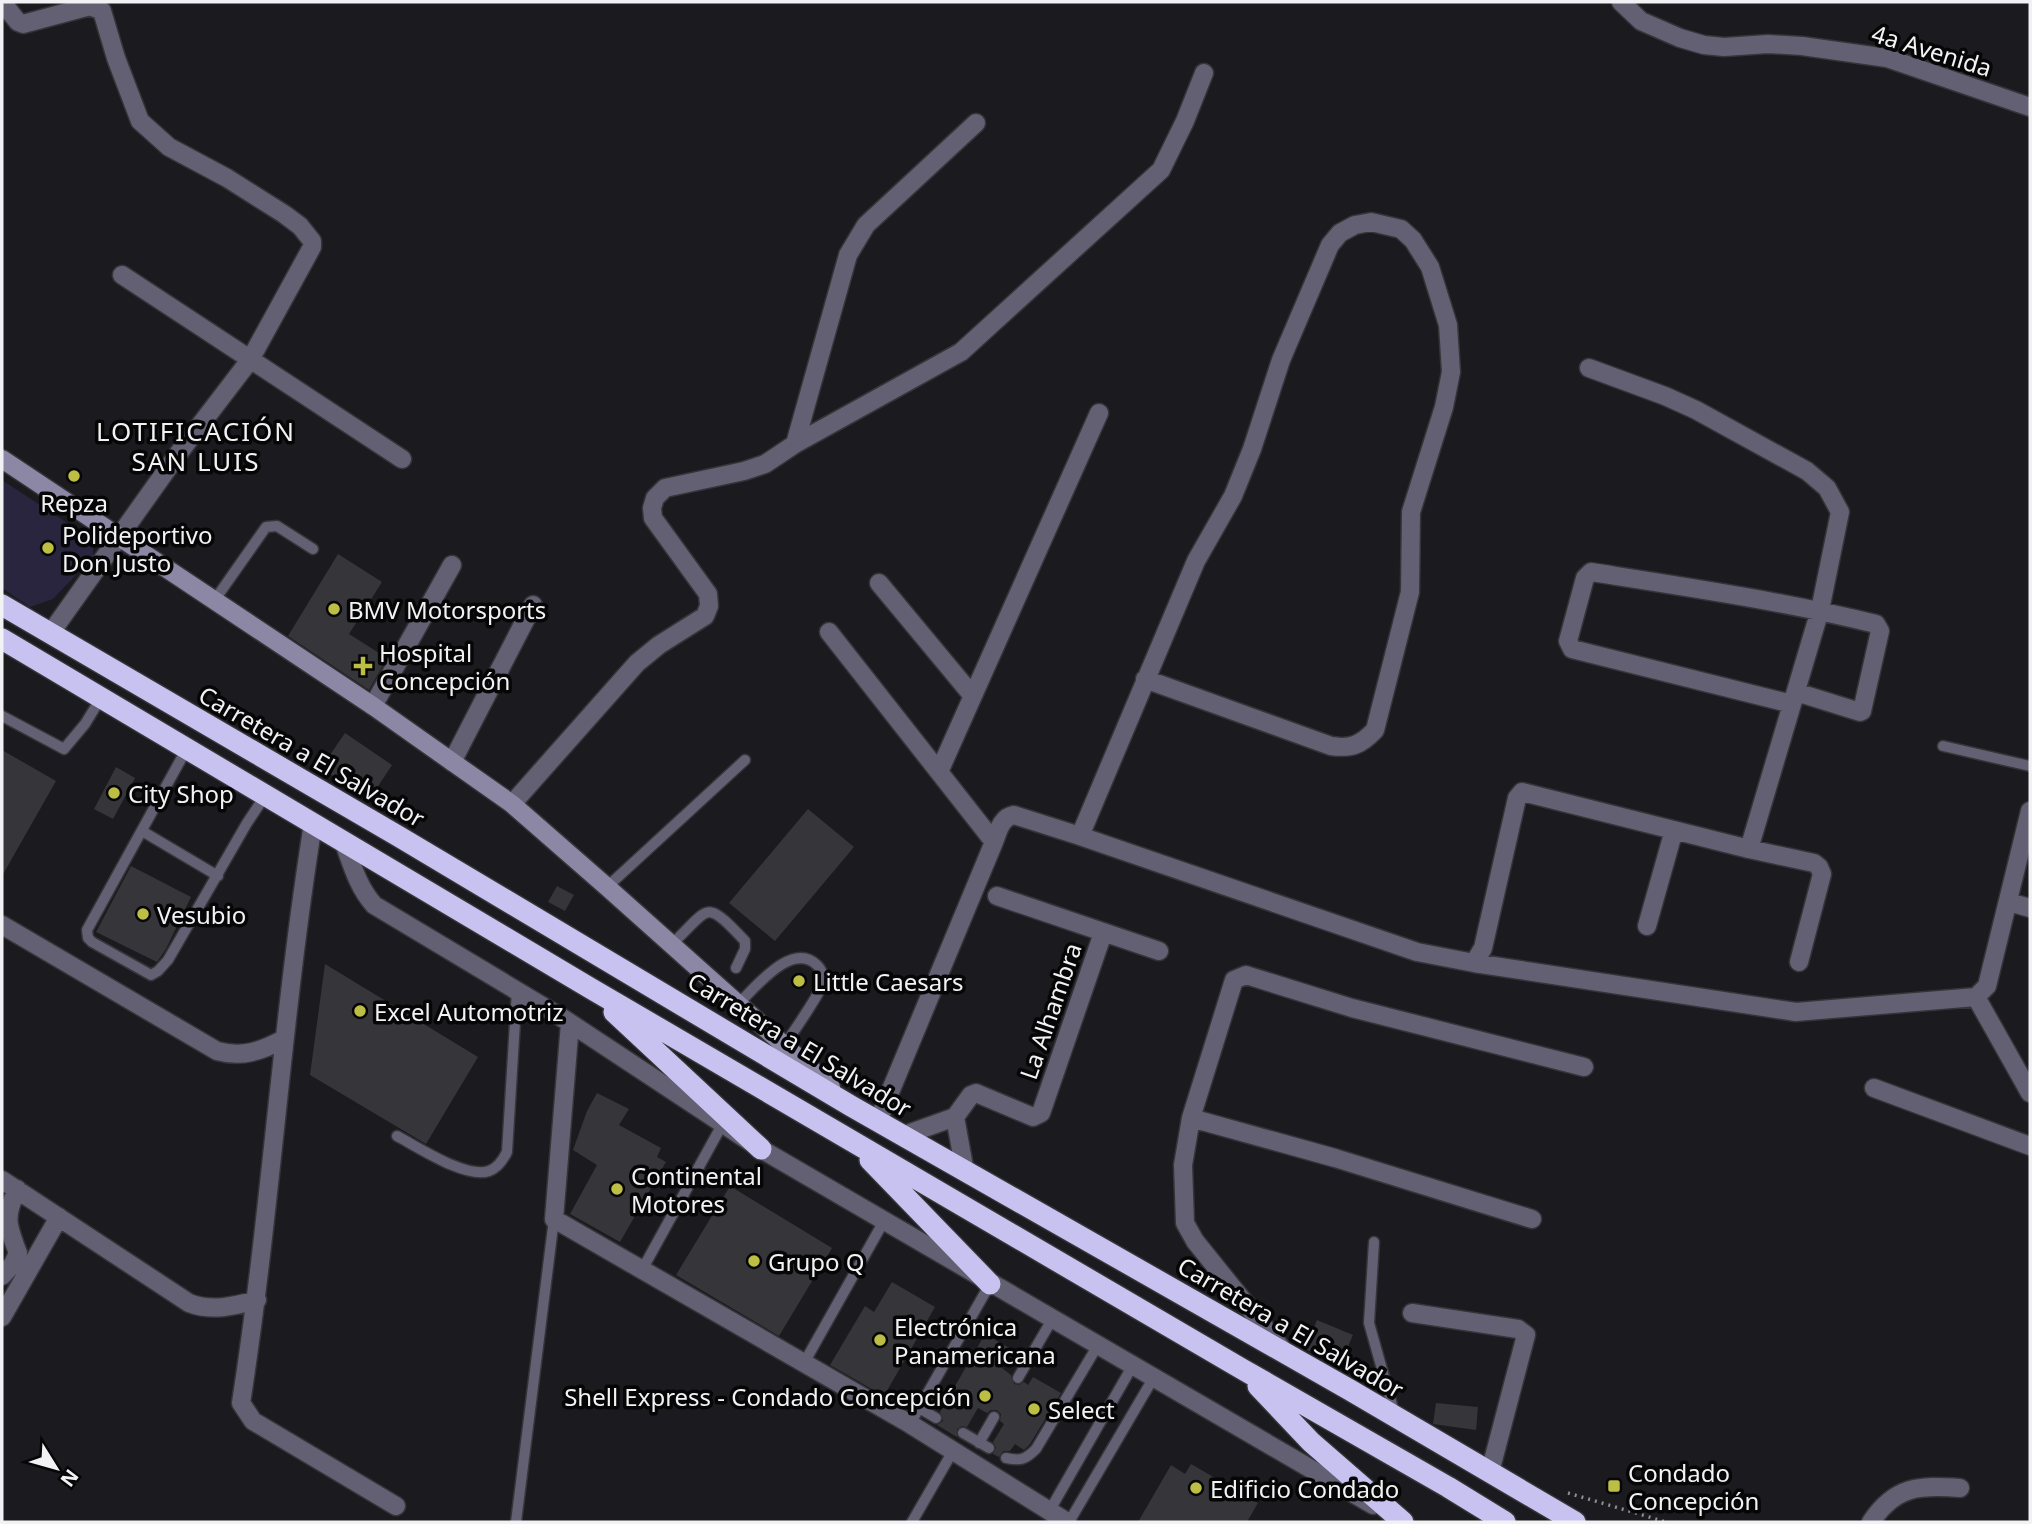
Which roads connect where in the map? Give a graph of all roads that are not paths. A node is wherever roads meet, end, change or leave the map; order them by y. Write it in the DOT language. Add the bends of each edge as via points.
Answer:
graph roads {
  1 [pos="2,2"];
  2 [pos="1621,2"];
  3 [pos="101,6"];
  4 [pos="1204,73"];
  5 [pos="2030,107"];
  6 [pos="976,123"];
  7 [pos="122,275"];
  8 [pos="250,359"];
  9 [pos="1589,368"];
  10 [pos="1099,413"];
  11 [pos="795,444"];
  12 [pos="2,459"];
  13 [pos="402,459"];
  14 [pos="120,536"];
  15 [pos="313,549"];
  16 [pos="452,565"];
  17 [pos="879,583"];
  18 [pos="214,601"];
  19 [pos="2,605"];
  20 [pos="533,605"];
  21 [pos="1820,610"];
  22 [pos="829,632"];
  23 [pos="50,634"];
  24 [pos="2,639"];
  25 [pos="1145,679"];
  26 [pos="972,695"];
  27 [pos="101,698"];
  28 [pos="1794,698"];
  29 [pos="373,706"];
  30 [pos="2,716"];
  31 [pos="1943,746"];
  32 [pos="186,750"];
  33 [pos="745,760"];
  34 [pos="452,762"];
  35 [pos="2030,766"];
  36 [pos="939,772"];
  37 [pos="323,793"];
  38 [pos="265,796"];
  39 [pos="512,804"];
  40 [pos="2030,811"];
  41 [pos="309,822"];
  42 [pos="1674,830"];
  43 [pos="142,831"];
  44 [pos="1080,836"];
  45 [pos="993,842"];
  46 [pos="344,843"];
  47 [pos="1749,849"];
  48 [pos="218,876"];
  49 [pos="607,887"];
  50 [pos="997,896"];
  51 [pos="2009,902"];
  52 [pos="2030,908"];
  53 [pos="2,925"];
  54 [pos="1647,926"];
  55 [pos="1103,933"];
  56 [pos="672,944"];
  57 [pos="1159,951"];
  58 [pos="1800,962"];
  59 [pos="1474,963"];
  60 [pos="736,968"];
  61 [pos="590,988"];
  62 [pos="517,990"];
  63 [pos="1976,997"];
  64 [pos="739,1003"];
  65 [pos="570,1023"];
  66 [pos="721,1028"];
  67 [pos="284,1039"];
  68 [pos="785,1045"];
  69 [pos="1584,1067"];
  70 [pos="1874,1088"];
  71 [pos="2030,1093"];
  72 [pos="851,1106"];
  73 [pos="955,1116"];
  74 [pos="1191,1118"];
  75 [pos="878,1121"];
  76 [pos="722,1125"];
  77 [pos="397,1136"];
  78 [pos="902,1136"];
  79 [pos="851,1141"];
  80 [pos="2030,1146"];
  81 [pos="761,1149"];
  82 [pos="965,1172"];
  83 [pos="9,1184"];
  84 [pos="59,1217"];
  85 [pos="554,1219"];
  86 [pos="1532,1219"];
  87 [pos="884,1221"];
  88 [pos="1374,1242"];
  89 [pos="642,1270"];
  90 [pos="2,1276"];
  91 [pos="990,1284"];
  92 [pos="1235,1292"];
  93 [pos="257,1300"];
  94 [pos="1412,1313"];
  95 [pos="2,1317"];
  96 [pos="1053,1318"];
  97 [pos="1226,1321"];
  98 [pos="1098,1345"];
  99 [pos="1290,1358"];
  100 [pos="804,1363"];
  101 [pos="1133,1365"];
  102 [pos="1242,1369"];
  103 [pos="1154,1377"];
  104 [pos="1018,1378"];
  105 [pos="919,1408"];
  106 [pos="1395,1416"];
  107 [pos="994,1417"];
  108 [pos="936,1418"];
  109 [pos="910,1424"];
  110 [pos="963,1433"];
  111 [pos="953,1451"];
  112 [pos="1006,1458"];
  113 [pos="1490,1472"];
  114 [pos="1960,1488"];
  115 [pos="396,1506"];
  116 [pos="1050,1510"];
  117 [pos="516,1522"];
  118 [pos="912,1522"];
  119 [pos="1068,1522"];
  120 [pos="1403,1522"];
  121 [pos="1505,1522"];
  122 [pos="1575,1522"];
  123 [pos="1871,1522"];
  1 -- 3 [label="street" via="23,24"];
  2 -- 5 [label="street, 4a Avenida" via="1641,21 1704,45 1802,46 1887,58"];
  3 -- 8 [label="street" via="140,121 169,147 284,214 312,241"];
  4 -- 11 [label="street" via="1161,170 961,352"];
  6 -- 11 [label="street" via="866,225 848,255"];
  7 -- 8 [label="street"];
  8 -- 13 [label="street"];
  8 -- 14 [label="street"];
  9 -- 21 [label="street" via="1696,410 1807,471 1827,488 1840,512"];
  10 -- 26 [label="street"];
  11 -- 39 [label="street" via="765,464 665,488 656,498 653,518 708,594 705,616 637,663"];
  12 -- 14 [label="street"];
  14 -- 18 [label="street"];
  14 -- 23 [label="street"];
  15 -- 18 [label="lane" via="276,526 266,527"];
  16 -- 29 [label="street"];
  17 -- 26 [label="street"];
  18 -- 29 [label="street"];
  19 -- 23 [label="highway, Carretera a El Salvador"];
  20 -- 34 [label="street"];
  21 -- 28 [label="street"];
  21 -- 28 [label="street" via="1879,627 1864,708 1860,712"];
  21 -- 28 [label="street" via="1591,572 1585,578 1568,641 1572,649"];
  22 -- 36 [label="street"];
  23 -- 37 [label="highway, Carretera a El Salvador"];
  24 -- 27 [label="highway"];
  25 -- 25 [label="street" via="1331,746 1348,748 1375,730 1410,592 1411,512 1451,369 1442,299 1430,267 1401,229 1371,222 1355,225 1330,245 1281,360 1233,496 1196,561"];
  25 -- 44 [label="street"];
  26 -- 36 [label="street"];
  27 -- 30 [label="lane" via="64,749"];
  27 -- 32 [label="highway"];
  28 -- 47 [label="street"];
  29 -- 34 [label="street"];
  31 -- 35 [label="lane"];
  32 -- 38 [label="highway"];
  32 -- 43 [label="lane"];
  33 -- 49 [label="lane"];
  34 -- 39 [label="street"];
  36 -- 45 [label="street"];
  37 -- 41 [label="highway"];
  37 -- 66 [label="highway, Carretera a El Salvador"];
  38 -- 41 [label="highway"];
  38 -- 48 [label="lane"];
  39 -- 49 [label="street"];
  40 -- 51 [label="street"];
  41 -- 46 [label="highway"];
  41 -- 67 [label="street"];
  42 -- 47 [label="street"];
  42 -- 54 [label="street"];
  42 -- 59 [label="street" via="1522,792 1483,948"];
  43 -- 48 [label="lane"];
  43 -- 48 [label="lane" via="87,930 92,942 151,975 168,960"];
  44 -- 45 [label="street" via="1014,815 1003,821"];
  44 -- 59 [label="street" via="1409,950"];
  45 -- 75 [label="street"];
  46 -- 61 [label="highway"];
  46 -- 62 [label="street" via="358,881 374,905"];
  47 -- 58 [label="street" via="1819,867 1822,874"];
  49 -- 56 [label="street"];
  50 -- 55 [label="street, La Alhambra"];
  51 -- 52 [label="street"];
  51 -- 63 [label="street" via="1987,986"];
  53 -- 67 [label="street" via="217,1051 247,1055"];
  55 -- 57 [label="street"];
  55 -- 73 [label="street, La Alhambra" via="1041,1114 1033,1117 976,1093"];
  56 -- 60 [label="lane" via="703,913 712,911 745,941"];
  56 -- 64 [label="street"];
  59 -- 63 [label="street" via="1796,1012"];
  61 -- 79 [label="highway"];
  61 -- 81 [label="highway"];
  62 -- 65 [label="street"];
  62 -- 77 [label="lane" via="507,1152 501,1164 488,1172 468,1172"];
  63 -- 71 [label="street"];
  64 -- 66 [label="street"];
  64 -- 68 [label="street"];
  64 -- 68 [label="lane" via="789,959 802,956 816,964 822,985"];
  65 -- 76 [label="street"];
  65 -- 85 [label="street"];
  66 -- 72 [label="highway, Carretera a El Salvador"];
  67 -- 93 [label="street"];
  68 -- 72 [label="street"];
  69 -- 74 [label="street" via="1352,1008 1246,975 1234,980"];
  70 -- 80 [label="street"];
  72 -- 75 [label="highway, Carretera a El Salvador"];
  73 -- 78 [label="street, La Alhambra"];
  73 -- 82 [label="street"];
  74 -- 86 [label="street"];
  74 -- 92 [label="street" via="1183,1165 1185,1223"];
  75 -- 78 [label="highway, Carretera a El Salvador"];
  76 -- 81 [label="street"];
  76 -- 89 [label="lane"];
  78 -- 82 [label="highway, Carretera a El Salvador"];
  79 -- 91 [label="highway"];
  79 -- 102 [label="highway"];
  81 -- 87 [label="street"];
  82 -- 97 [label="highway, Carretera a El Salvador"];
  83 -- 84 [label="street"];
  83 -- 90 [label="street" via="7,1222 18,1253"];
  84 -- 93 [label="street" via="189,1303 215,1308"];
  84 -- 95 [label="street"];
  85 -- 89 [label="street"];
  85 -- 117 [label="lane"];
  87 -- 91 [label="street"];
  87 -- 100 [label="lane"];
  88 -- 106 [label="lane" via="1369,1324"];
  89 -- 100 [label="street"];
  91 -- 96 [label="street"];
  91 -- 105 [label="lane"];
  92 -- 97 [label="street"];
  92 -- 99 [label="street"];
  93 -- 115 [label="street" via="241,1403 246,1413 253,1422"];
  94 -- 113 [label="street" via="1518,1329 1526,1335"];
  96 -- 98 [label="street"];
  96 -- 104 [label="lane"];
  97 -- 99 [label="highway, Carretera a El Salvador"];
  98 -- 101 [label="street"];
  98 -- 112 [label="lane" via="1036,1449 1019,1461"];
  99 -- 106 [label="highway, Carretera a El Salvador"];
  100 -- 109 [label="street"];
  101 -- 103 [label="street"];
  101 -- 116 [label="lane"];
  102 -- 120 [label="highway" via="1311,1443"];
  102 -- 121 [label="highway"];
  103 -- 119 [label="lane"];
  103 -- 120 [label="street"];
  105 -- 108 [label="lane"];
  105 -- 109 [label="lane"];
  106 -- 113 [label="highway, Carretera a El Salvador"];
  107 -- 110 [label="lane" via="984,1445"];
  109 -- 111 [label="street"];
  111 -- 116 [label="street"];
  111 -- 118 [label="lane"];
  113 -- 122 [label="highway, Carretera a El Salvador"];
  114 -- 123 [label="street" via="1926,1485 1901,1493"];
  116 -- 119 [label="street"];
}
